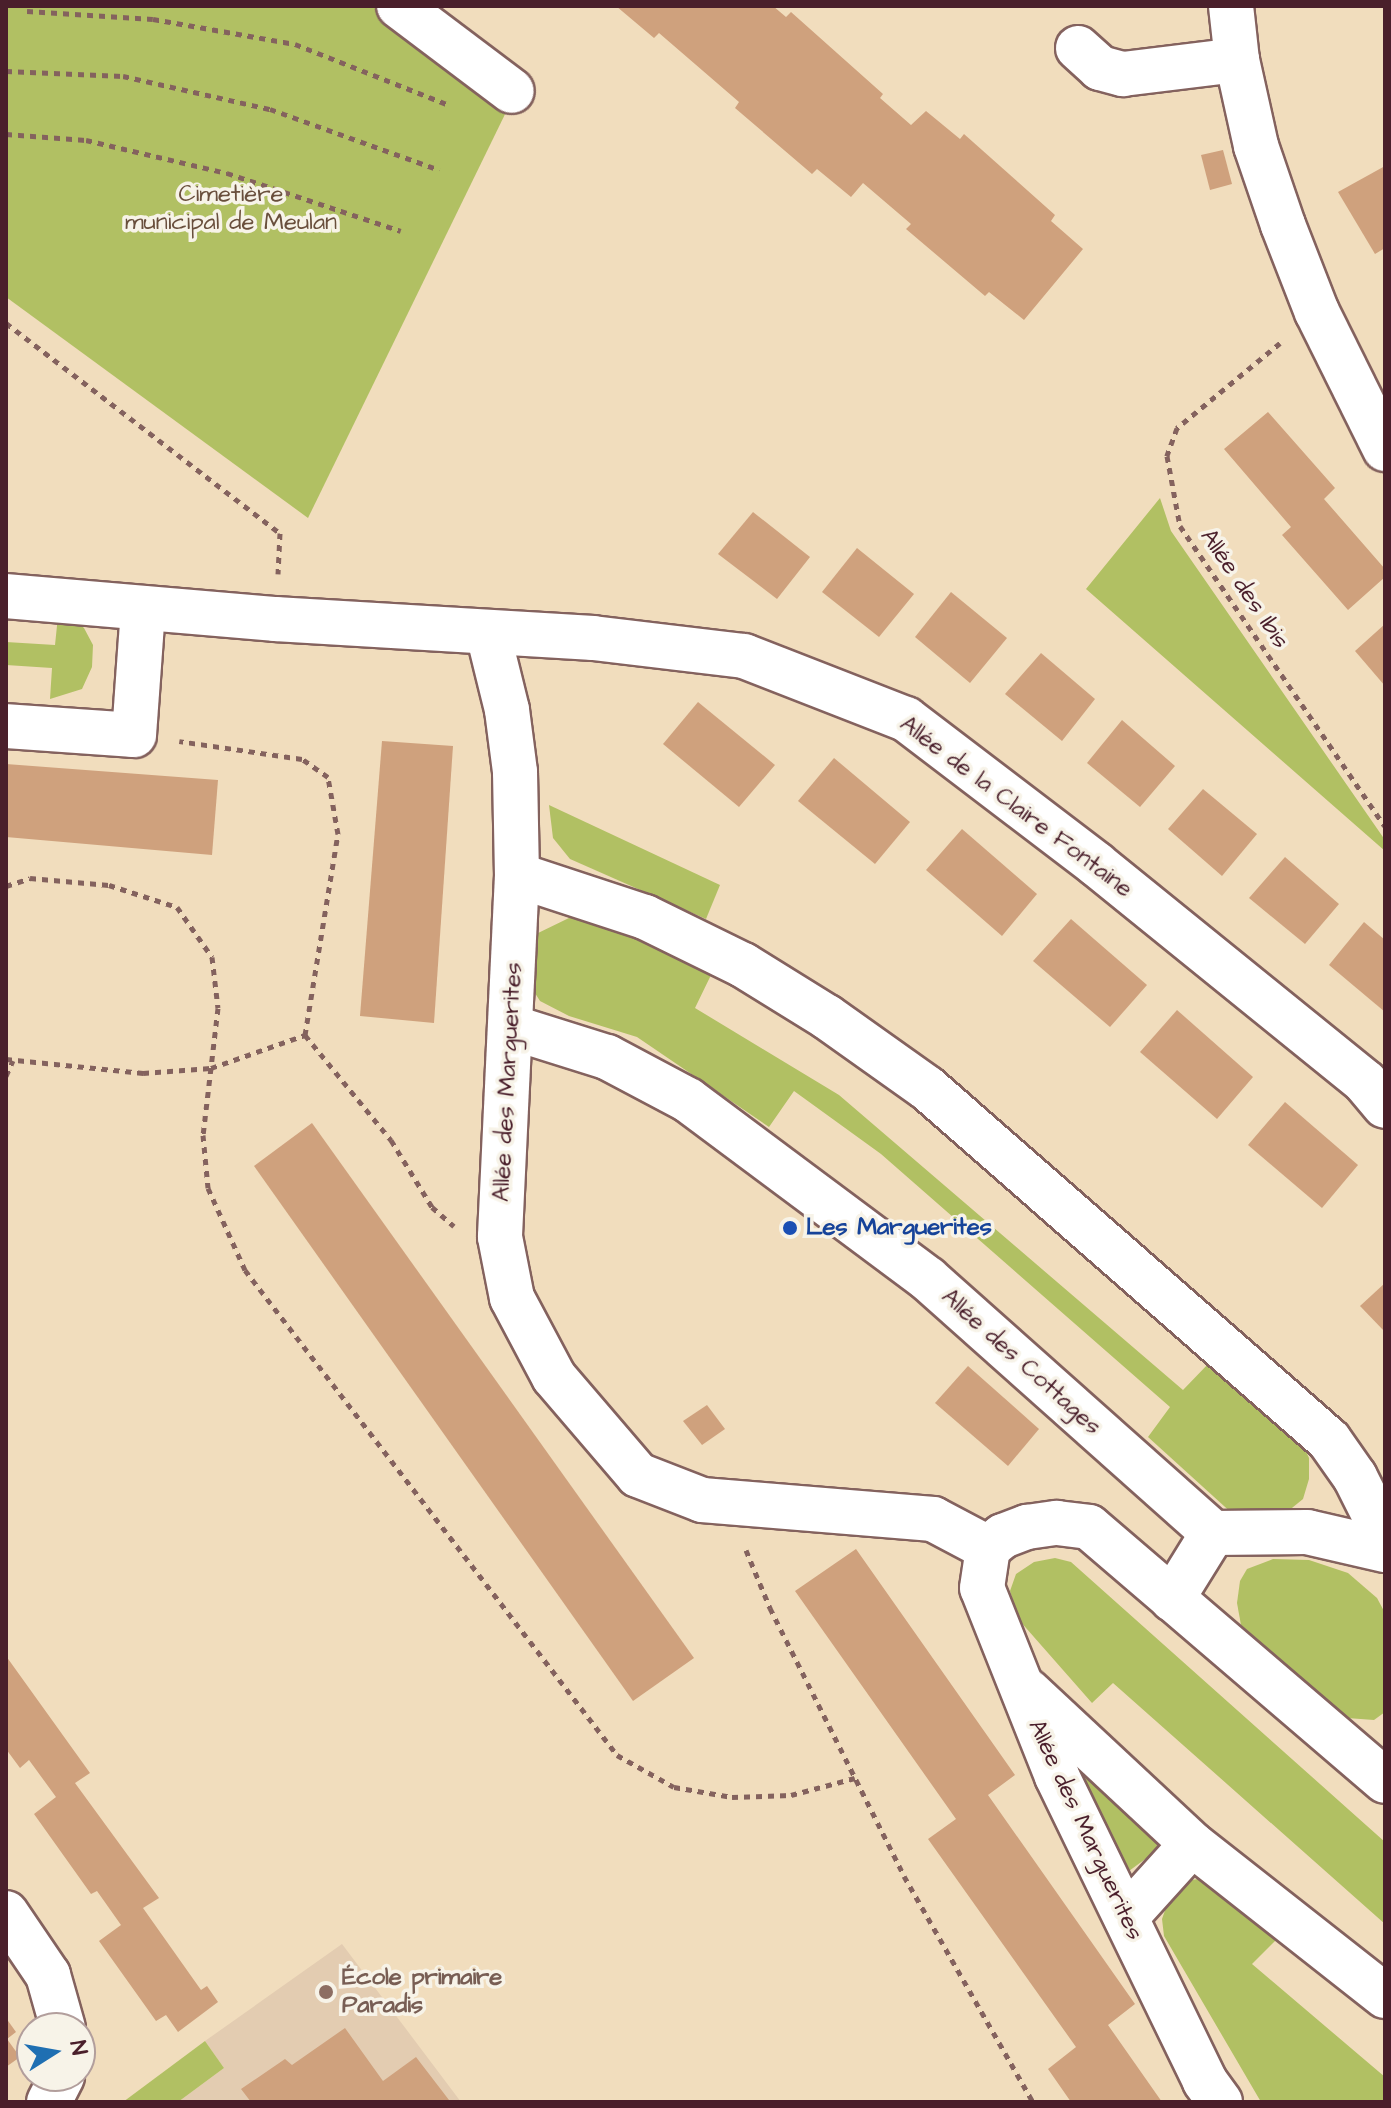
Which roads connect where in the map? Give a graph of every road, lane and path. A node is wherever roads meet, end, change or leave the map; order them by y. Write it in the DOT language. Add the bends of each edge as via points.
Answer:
graph roads {
  1 [pos="399,6"];
  2 [pos="1231,6"];
  3 [pos="27,11"];
  4 [pos="1078,48"];
  5 [pos="1237,60"];
  6 [pos="6,71"];
  7 [pos="512,91"];
  8 [pos="450,106"];
  9 [pos="6,134"];
  10 [pos="439,170"];
  11 [pos="401,231"];
  12 [pos="1317,312"];
  13 [pos="6,323"];
  14 [pos="1385,449"];
  15 [pos="6,596"];
  16 [pos="143,608"];
  17 [pos="275,619"];
  18 [pos="488,633"];
  19 [pos="6,726"];
  20 [pos="134,735"];
  21 [pos="1385,826"];
  22 [pos="517,875"];
  23 [pos="6,886"];
  24 [pos="511,1027"];
  25 [pos="305,1035"];
  26 [pos="9,1060"];
  27 [pos="211,1068"];
  28 [pos="6,1076"];
  29 [pos="1385,1106"];
  30 [pos="508,1275"];
  31 [pos="726,1502"];
  32 [pos="1213,1533"];
  33 [pos="1385,1537"];
  34 [pos="988,1548"];
  35 [pos="1385,1550"];
  36 [pos="1172,1599"];
  37 [pos="1018,1683"];
  38 [pos="855,1778"];
  39 [pos="1385,1781"];
  40 [pos="1192,1844"];
  41 [pos="6,1913"];
  42 [pos="1126,1917"];
  43 [pos="1385,1996"];
  44 [pos="58,2012"];
  45 [pos="1033,2102"];
  46 [pos="1220,2102"];
  1 -- 7 [label="street"];
  2 -- 5 [label="street"];
  3 -- 8 [label="path" via="153,19 295,44"];
  4 -- 5 [label="street" via="1100,68 1123,74"];
  5 -- 12 [label="street" via="1256,146"];
  6 -- 10 [label="path" via="123,76 270,109"];
  9 -- 11 [label="path" via="86,140 227,173"];
  12 -- 14 [label="street"];
  12 -- 21 [label="path, Allée des Ibis" via="1177,428 1167,456 1180,526"];
  13 -- 17 [label="path" via="280,533"];
  15 -- 16 [label="street"];
  16 -- 17 [label="street"];
  16 -- 20 [label="street"];
  17 -- 18 [label="street"];
  18 -- 22 [label="street, Allée des Marguerites" via="515,772"];
  18 -- 29 [label="street, Allée de la Claire Fontaine" via="593,638 744,656 906,719 1096,864 1365,1082"];
  19 -- 20 [label="street"];
  20 -- 25 [label="path" via="302,759 328,777 338,834"];
  22 -- 24 [label="street, Allée des Marguerites"];
  22 -- 33 [label="street" via="645,917 743,965 927,1088 1319,1430 1355,1477"];
  23 -- 27 [label="path" via="30,878 109,885 177,907 212,957 218,1008"];
  24 -- 30 [label="street, Allée des Marguerites" via="500,1237"];
  24 -- 32 [label="street, Allée des Cottages" via="607,1057 688,1100 928,1279"];
  25 -- 27 [label="path"];
  25 -- 30 [label="path" via="391,1140 432,1207"];
  26 -- 27 [label="path" via="143,1073"];
  26 -- 28 [label="path"];
  27 -- 38 [label="path" via="203,1135 208,1188 245,1270 617,1755 674,1787 732,1797 791,1795"];
  30 -- 31 [label="street, Allée des Marguerites" via="512,1298 554,1377 638,1475 702,1500"];
  31 -- 34 [label="street, Allée des Marguerites" via="933,1519"];
  31 -- 38 [label="path" via="770,1608"];
  32 -- 35 [label="street" via="1307,1532"];
  32 -- 36 [label="street"];
  34 -- 36 [label="street" via="1027,1527 1089,1527"];
  34 -- 37 [label="street, Allée des Marguerites" via="982,1588"];
  36 -- 39 [label="street"];
  37 -- 40 [label="street"];
  37 -- 42 [label="street, Allée des Marguerites"];
  38 -- 45 [label="path" via="904,1876"];
  40 -- 42 [label="street"];
  40 -- 43 [label="street"];
  41 -- 44 [label="street" via="48,1975"];
  42 -- 46 [label="street, Allée des Marguerites"];
}
